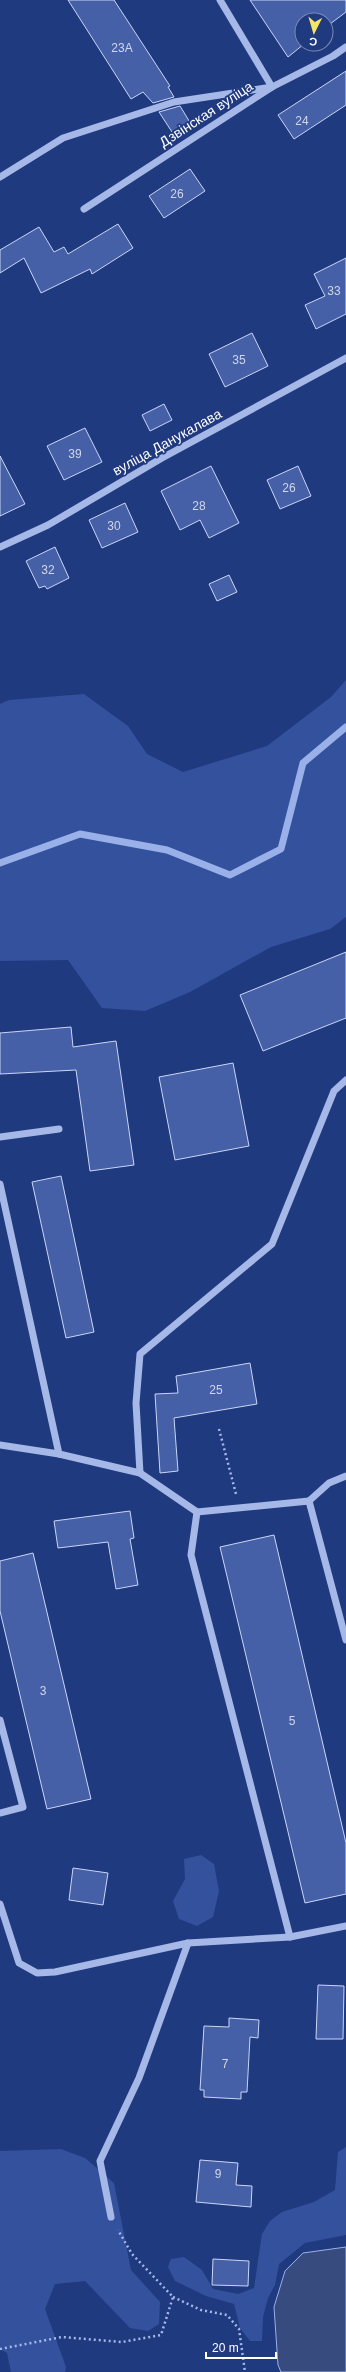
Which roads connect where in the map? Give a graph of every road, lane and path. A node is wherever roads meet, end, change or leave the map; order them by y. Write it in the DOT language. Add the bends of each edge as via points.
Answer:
graph roads {
  1 [pos="220,0"];
  2 [pos="346,47"];
  3 [pos="272,87"];
  4 [pos="0,177"];
  5 [pos="84,209"];
  6 [pos="346,358"];
  7 [pos="0,547"];
  8 [pos="346,1080"];
  9 [pos="59,1129"];
  10 [pos="0,1137"];
  11 [pos="0,1184"];
  12 [pos="219,1430"];
  13 [pos="0,1445"];
  14 [pos="59,1454"];
  15 [pos="140,1473"];
  16 [pos="346,1476"];
  17 [pos="309,1501"];
  18 [pos="240,1508"];
  19 [pos="196,1512"];
  20 [pos="346,1640"];
  21 [pos="0,1720"];
  22 [pos="0,1813"];
  23 [pos="0,1904"];
  24 [pos="346,1926"];
  25 [pos="290,1937"];
  26 [pos="188,1943"];
  27 [pos="111,2217"];
  28 [pos="172,2297"];
  29 [pos="0,2350"];
  30 [pos="245,2372"];
  1 -- 3 [label="street"];
  2 -- 3 [label="street, Дзвінская вуліца" via="334,56"];
  3 -- 4 [label="street" via="174,102 63,138"];
  3 -- 5 [label="street, Дзвінская вуліца"];
  6 -- 7 [label="street, вуліца Данукалава" via="162,458 48,525"];
  8 -- 15 [label="street" via="334,1091 272,1244 140,1354 136,1403"];
  9 -- 10 [label="street"];
  11 -- 14 [label="street"];
  12 -- 18 [label="path"];
  13 -- 14 [label="street"];
  14 -- 15 [label="street"];
  15 -- 19 [label="street"];
  16 -- 17 [label="street" via="329,1483"];
  17 -- 18 [label="street"];
  17 -- 20 [label="street"];
  18 -- 19 [label="street"];
  19 -- 25 [label="street" via="191,1555"];
  21 -- 22 [label="street" via="23,1807"];
  23 -- 26 [label="street" via="19,1963 37,1973 55,1972"];
  24 -- 25 [label="street"];
  25 -- 26 [label="street"];
  26 -- 27 [label="street" via="139,2078 100,2162"];
  27 -- 28 [label="path" via="132,2254"];
  28 -- 29 [label="path" via="161,2335 122,2342 62,2337"];
  28 -- 30 [label="path" via="201,2310 227,2315 238,2329"];
}
